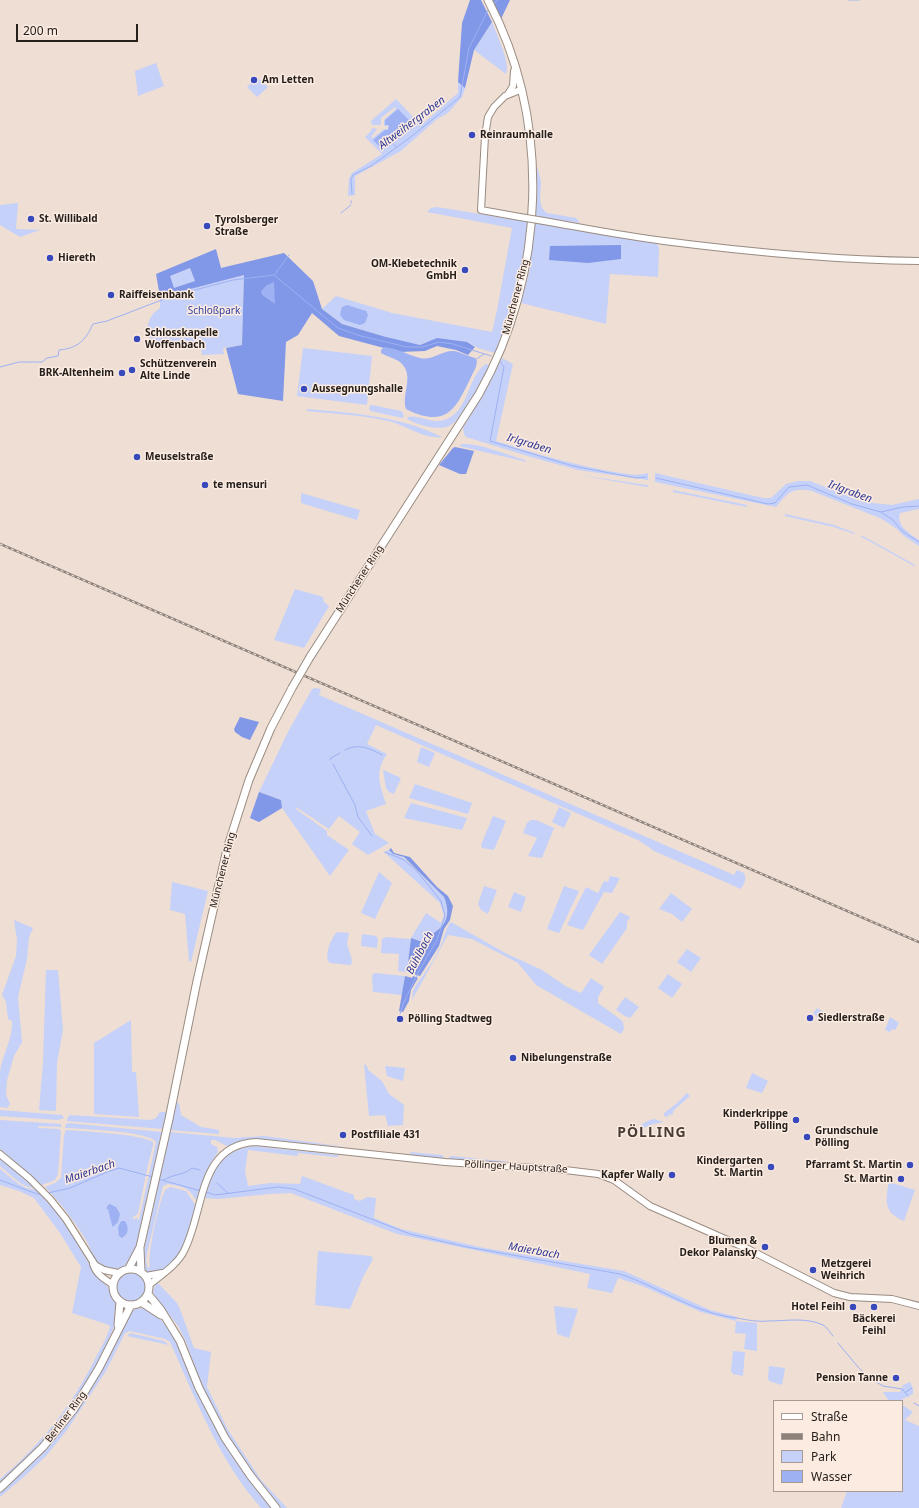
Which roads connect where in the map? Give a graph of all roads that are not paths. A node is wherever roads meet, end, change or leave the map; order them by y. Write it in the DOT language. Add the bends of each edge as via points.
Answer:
graph roads {
  1 [pos="488,0"];
  2 [pos="514,65"];
  3 [pos="521,92"];
  4 [pos="508,94"];
  5 [pos="501,100"];
  6 [pos="919,261"];
  7 [pos="0,1154"];
  8 [pos="140,1247"];
  9 [pos="92,1261"];
  10 [pos="129,1268"];
  11 [pos="118,1273"];
  12 [pos="163,1273"];
  13 [pos="143,1274"];
  14 [pos="112,1284"];
  15 [pos="149,1285"];
  16 [pos="148,1294"];
  17 [pos="120,1302"];
  18 [pos="142,1302"];
  19 [pos="131,1305"];
  20 [pos="919,1306"];
  21 [pos="167,1320"];
  22 [pos="116,1333"];
  23 [pos="0,1488"];
  24 [pos="276,1508"];
  1 -- 2 [label="main road, Münchener Ring"];
  2 -- 3 [label="main road, Münchener Ring"];
  2 -- 4 [label="street" via="514,84"];
  3 -- 4 [label="street"];
  3 -- 5 [label="street"];
  3 -- 8 [label="main road, Münchener Ring, bridge" via="532,154 530,240 525,270 504,342 466,414 310,657 271,728 249,780 227,849"];
  4 -- 5 [label="street"];
  5 -- 6 [label="street, bridge" via="491,110 486,123 480,210 663,241 753,252 881,261"];
  7 -- 9 [label="street" via="38,1185 69,1223"];
  8 -- 10 [label="main road"];
  8 -- 13 [label="main road"];
  9 -- 11 [label="street" via="104,1270"];
  9 -- 14 [label="street" via="96,1271"];
  10 -- 11 [label="main road"];
  10 -- 13 [label="main road"];
  11 -- 14 [label="main road"];
  12 -- 13 [label="street"];
  12 -- 15 [label="street, Pöllinger Hauptstraße"];
  12 -- 20 [label="street, Pöllinger Hauptstraße" via="175,1264 185,1250 212,1168 225,1153 239,1144 256,1142 445,1162 603,1175 650,1206 748,1249 834,1293 850,1297 892,1299"];
  13 -- 15 [label="main road"];
  14 -- 17 [label="main road, Berliner Ring" via="113,1293"];
  15 -- 16 [label="main road"];
  16 -- 18 [label="main road"];
  16 -- 21 [label="main road"];
  17 -- 19 [label="main road"];
  17 -- 22 [label="main road, Berliner Ring"];
  18 -- 19 [label="main road"];
  18 -- 21 [label="main road"];
  19 -- 22 [label="main road, Berliner Ring"];
  21 -- 24 [label="main road" via="180,1341 199,1388 225,1438"];
  22 -- 23 [label="main road, Berliner Ring" via="93,1379 63,1423 33,1458"];
}
